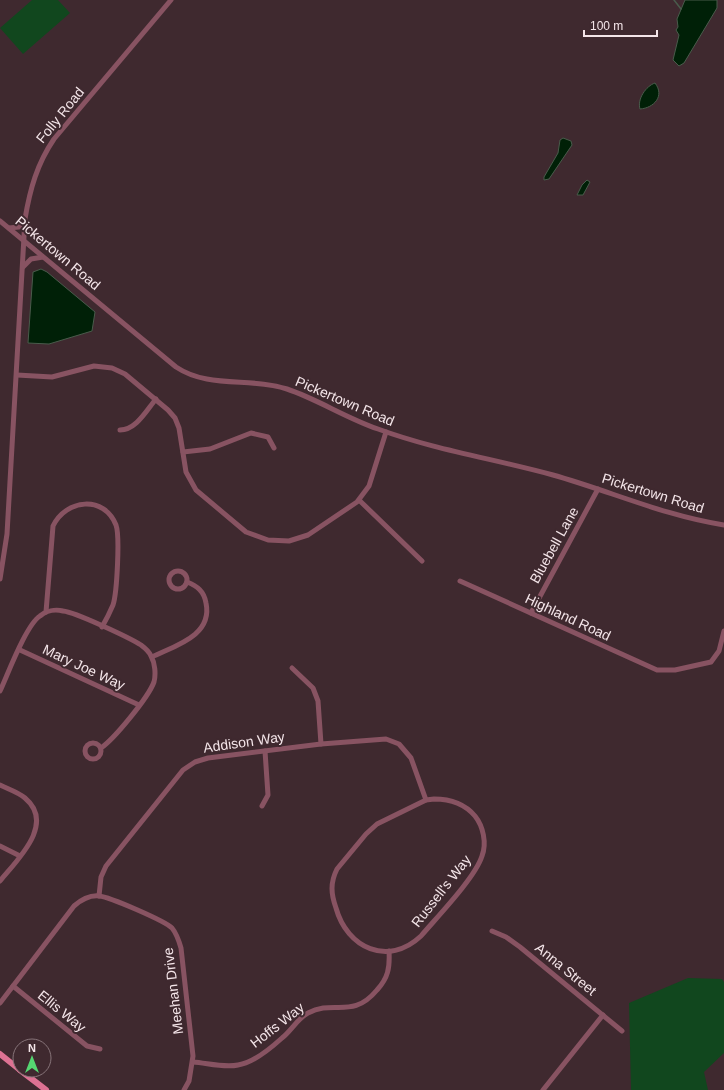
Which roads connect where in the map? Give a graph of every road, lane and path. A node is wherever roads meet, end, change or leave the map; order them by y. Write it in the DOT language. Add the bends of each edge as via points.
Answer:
graph roads {
  1 [pos="171,0"];
  2 [pos="0,221"];
  3 [pos="25,221"];
  4 [pos="8,228"];
  5 [pos="24,241"];
  6 [pos="44,258"];
  7 [pos="22,270"];
  8 [pos="17,374"];
  9 [pos="156,399"];
  10 [pos="120,430"];
  11 [pos="386,432"];
  12 [pos="274,448"];
  13 [pos="183,452"];
  14 [pos="598,489"];
  15 [pos="358,500"];
  16 [pos="724,525"];
  17 [pos="422,562"];
  18 [pos="0,579"];
  19 [pos="460,581"];
  20 [pos="187,582"];
  21 [pos="46,612"];
  22 [pos="531,613"];
  23 [pos="102,627"];
  24 [pos="724,631"];
  25 [pos="20,650"];
  26 [pos="152,657"];
  27 [pos="292,668"];
  28 [pos="0,691"];
  29 [pos="139,706"];
  30 [pos="321,744"];
  31 [pos="101,748"];
  32 [pos="265,751"];
  33 [pos="0,785"];
  34 [pos="426,800"];
  35 [pos="262,806"];
  36 [pos="0,846"];
  37 [pos="20,856"];
  38 [pos="0,881"];
  39 [pos="100,896"];
  40 [pos="492,931"];
  41 [pos="389,951"];
  42 [pos="13,986"];
  43 [pos="0,1003"];
  44 [pos="603,1015"];
  45 [pos="622,1031"];
  46 [pos="100,1049"];
  47 [pos="0,1054"];
  48 [pos="193,1062"];
  49 [pos="12,1064"];
  50 [pos="30,1078"];
  51 [pos="46,1090"];
  52 [pos="184,1090"];
  53 [pos="543,1090"];
  1 -- 3 [label="street, Folly Road" via="54,139 36,171"];
  2 -- 4 [label="street, Pickertown Road"];
  3 -- 4 [label="street" via="19,227"];
  3 -- 5 [label="street, Folly Road"];
  4 -- 5 [label="street, Pickertown Road"];
  5 -- 6 [label="street, Pickertown Road"];
  5 -- 7 [label="street, Folly Road"];
  6 -- 7 [label="street" via="31,259"];
  6 -- 11 [label="street, Pickertown Road" via="191,376 281,388"];
  7 -- 8 [label="street, Folly Road"];
  8 -- 9 [label="street" via="52,377 94,366 105,366 125,374"];
  8 -- 18 [label="street, Folly Road" via="7,534"];
  9 -- 10 [label="street" via="133,426 128,430"];
  9 -- 13 [label="street" via="177,422"];
  11 -- 14 [label="street, Pickertown Road"];
  11 -- 15 [label="street" via="369,486"];
  12 -- 13 [label="street" via="268,437 251,433 210,449"];
  13 -- 15 [label="street" via="188,477 196,490 246,532 259,538 289,541 308,535"];
  14 -- 16 [label="street, Pickertown Road" via="676,515"];
  14 -- 22 [label="street, Bluebell Lane"];
  15 -- 17 [label="street"];
  19 -- 22 [label="street, Highland Road"];
  20 -- 26 [label="street" via="197,586 203,595 207,612 204,624 192,637"];
  21 -- 23 [label="street" via="63,610"];
  21 -- 23 [label="street" via="53,526 59,516 69,508 81,504 92,505 110,515 116,524 118,535 114,600"];
  21 -- 25 [label="street" via="31,626"];
  22 -- 24 [label="street, Highland Road" via="651,668 668,671 702,665 714,660"];
  23 -- 26 [label="street" via="140,645"];
  25 -- 28 [label="street"];
  25 -- 29 [label="street, Mary Joe Way"];
  26 -- 29 [label="street" via="154,681"];
  27 -- 30 [label="street" via="313,688 318,701"];
  29 -- 31 [label="street" via="109,743"];
  30 -- 32 [label="street, Addison Way"];
  30 -- 34 [label="street, Addison Way" via="379,738 399,744 411,758"];
  32 -- 35 [label="street" via="268,795"];
  32 -- 39 [label="street, Addison Way" via="202,759 183,770 106,866 101,877"];
  33 -- 37 [label="street" via="26,798 35,812 35,835"];
  34 -- 41 [label="street, Russell's Way" via="371,829 333,877 332,892 335,906 349,935 369,948"];
  34 -- 41 [label="street, Russell's Way" via="450,800 470,810 482,830 483,855 469,878 422,936 406,948"];
  36 -- 37 [label="street"];
  37 -- 38 [label="street"];
  39 -- 42 [label="street" via="81,900 74,906"];
  39 -- 48 [label="street, Meehan Drive" via="168,925 178,937"];
  40 -- 44 [label="street, Anna Street" via="520,947"];
  41 -- 48 [label="street, Hoffs Way" via="388,975 369,1000 362,1004 314,1010 274,1045 249,1062 240,1065"];
  42 -- 43 [label="street"];
  42 -- 46 [label="street, Ellis Way" via="87,1046"];
  44 -- 45 [label="street, Anna Street"];
  44 -- 53 [label="street"];
  47 -- 49 [label="main road"];
  48 -- 52 [label="street, Meehan Drive"];
  50 -- 51 [label="main road"];
}
